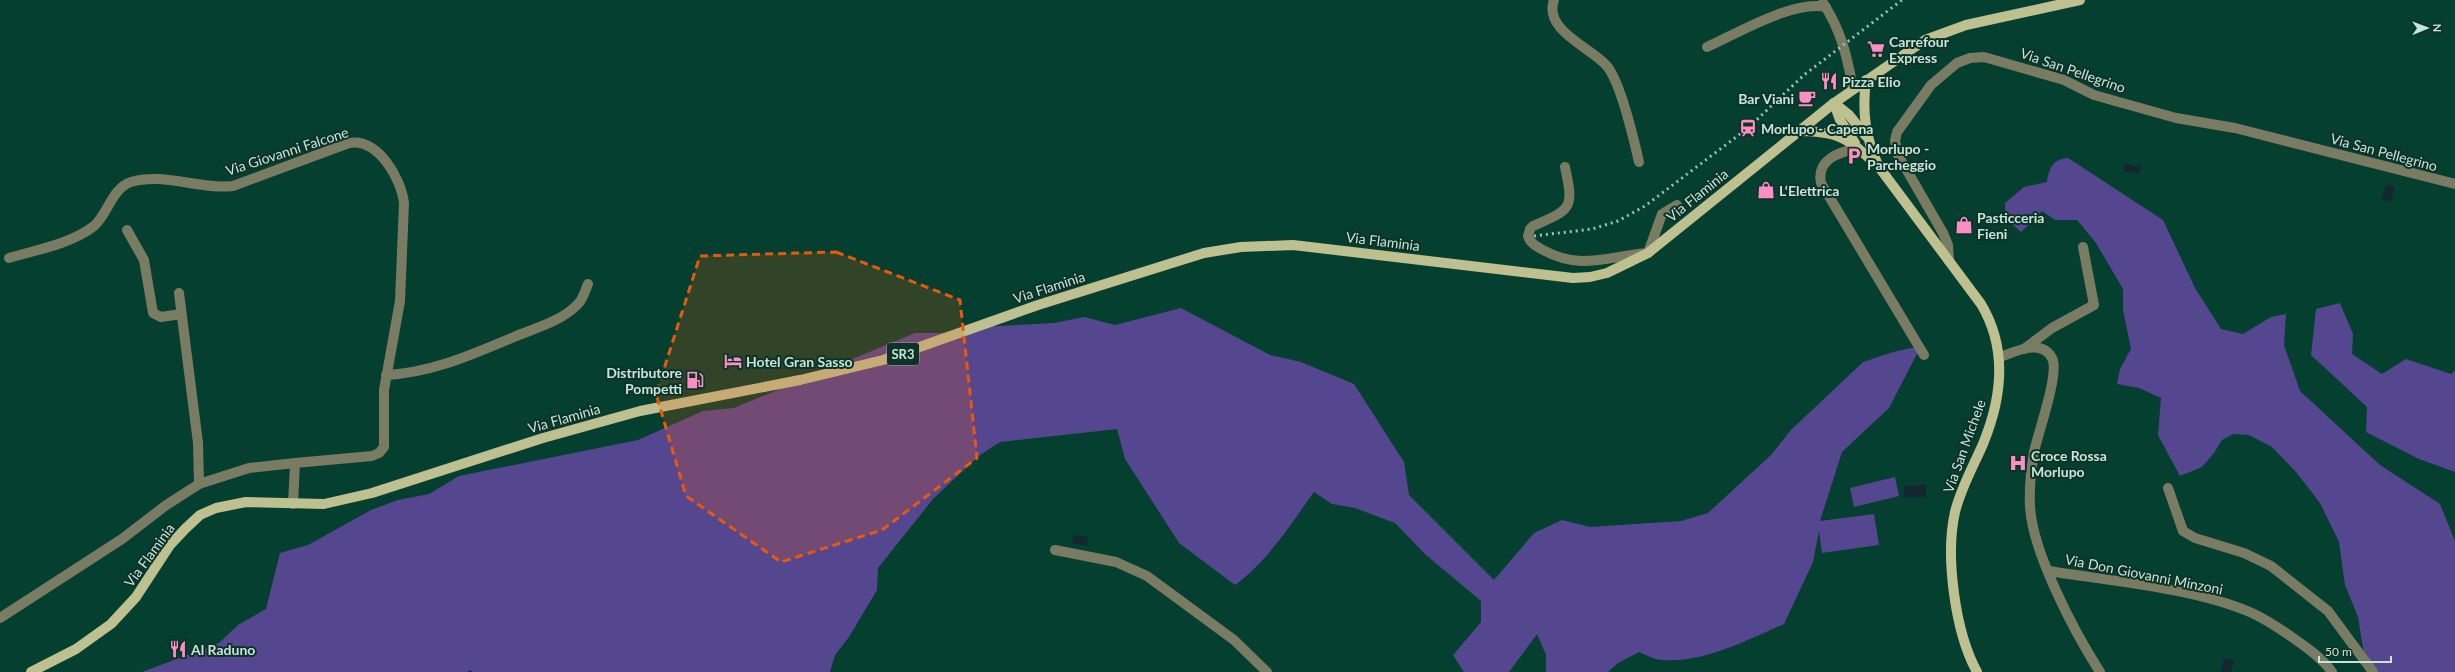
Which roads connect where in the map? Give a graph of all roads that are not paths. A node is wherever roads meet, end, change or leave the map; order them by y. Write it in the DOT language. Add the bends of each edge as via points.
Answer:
graph roads {
  1 [pos="1554,0"];
  2 [pos="2080,0"];
  3 [pos="1823,4"];
  4 [pos="1708,47"];
  5 [pos="1866,80"];
  6 [pos="1853,88"];
  7 [pos="1834,102"];
  8 [pos="1796,132"];
  9 [pos="1867,138"];
  10 [pos="1858,148"];
  11 [pos="1639,162"];
  12 [pos="1879,166"];
  13 [pos="1565,167"];
  14 [pos="2455,184"];
  15 [pos="1677,205"];
  16 [pos="127,230"];
  17 [pos="2083,247"];
  18 [pos="1648,253"];
  19 [pos="9,258"];
  20 [pos="1949,261"];
  21 [pos="588,284"];
  22 [pos="179,293"];
  23 [pos="181,314"];
  24 [pos="2023,350"];
  25 [pos="1924,355"];
  26 [pos="2000,357"];
  27 [pos="386,375"];
  28 [pos="294,463"];
  29 [pos="199,484"];
  30 [pos="2168,488"];
  31 [pos="293,504"];
  32 [pos="1055,550"];
  33 [pos="2049,571"];
  34 [pos="0,618"];
  35 [pos="31,672"];
  36 [pos="1267,672"];
  37 [pos="1977,672"];
  38 [pos="2100,672"];
  39 [pos="2332,672"];
  40 [pos="2372,672"];
  1 -- 11 [label="street" via="1553,12 1559,26 1602,61 1611,72"];
  2 -- 5 [label="main road, Via Flaminia / SR3" via="1942,32 1916,45"];
  3 -- 4 [label="street" via="1795,8"];
  3 -- 6 [label="street" via="1844,42"];
  5 -- 6 [label="main road, Via Flaminia / SR3"];
  5 -- 9 [label="main road" via="1863,108"];
  6 -- 7 [label="main road, Via Flaminia / SR3"];
  7 -- 8 [label="main road, Via Flaminia / SR3"];
  7 -- 9 [label="main road" via="1849,115"];
  7 -- 10 [label="main road" via="1840,120"];
  8 -- 10 [label="main road" via="1836,134"];
  8 -- 18 [label="main road, Via Flaminia / SR3"];
  9 -- 12 [label="main road"];
  10 -- 12 [label="main road"];
  10 -- 25 [label="street" via="1840,152 1828,160 1820,173 1822,186"];
  12 -- 20 [label="main road, Via San Michele"];
  13 -- 18 [label="street" via="1570,194 1568,207 1557,216 1530,229 1530,242 1562,259 1580,262"];
  14 -- 20 [label="street, Via San Pellegrino" via="2235,128 2176,118 2094,95 2064,80 1994,59 1974,57 1957,64 1935,81 1900,125 1895,141 1898,155 1945,237"];
  15 -- 18 [label="street" via="1662,214"];
  16 -- 23 [label="street" via="144,260 153,313 161,317"];
  17 -- 24 [label="street" via="2094,305 2045,332"];
  18 -- 31 [label="main road, Via Flaminia / SR3" via="1607,273 1578,278 1318,246 1253,246 1216,251 1038,305 873,363 640,411 543,438 372,493 324,504"];
  19 -- 27 [label="street, Via Giovanni Falcone" via="54,244 89,229 104,215 119,190 129,183 160,179 234,186 346,144 361,143 375,150 388,165 400,186 403,198 400,294"];
  20 -- 26 [label="main road, Via San Michele" via="1988,317 1997,340"];
  21 -- 27 [label="street" via="582,299 575,307 543,326 486,350 427,369"];
  22 -- 23 [label="street"];
  23 -- 29 [label="street" via="197,434"];
  24 -- 26 [label="street"];
  24 -- 33 [label="street" via="2032,347 2042,348 2054,362 2052,381 2034,450 2029,492 2033,528"];
  26 -- 37 [label="main road, Via San Michele" via="2000,381 1993,415 1961,492 1953,532 1952,562 1957,612 1964,643"];
  27 -- 28 [label="street, Via Giovanni Falcone" via="384,442 379,454 350,460"];
  28 -- 29 [label="street" via="252,468"];
  28 -- 31 [label="street"];
  29 -- 34 [label="street" via="122,539"];
  30 -- 40 [label="street" via="2178,522 2185,533 2252,556 2282,574 2328,611"];
  31 -- 35 [label="main road, Via Flaminia / SR3" via="234,502 200,516 170,545 136,597 115,620 76,649"];
  32 -- 36 [label="street" via="1116,562 1147,576 1234,640"];
  33 -- 38 [label="street" via="2079,640"];
  33 -- 39 [label="street, Via Don Giovanni Minzoni" via="2171,591 2237,607 2259,616 2285,632 2313,652"];
}
